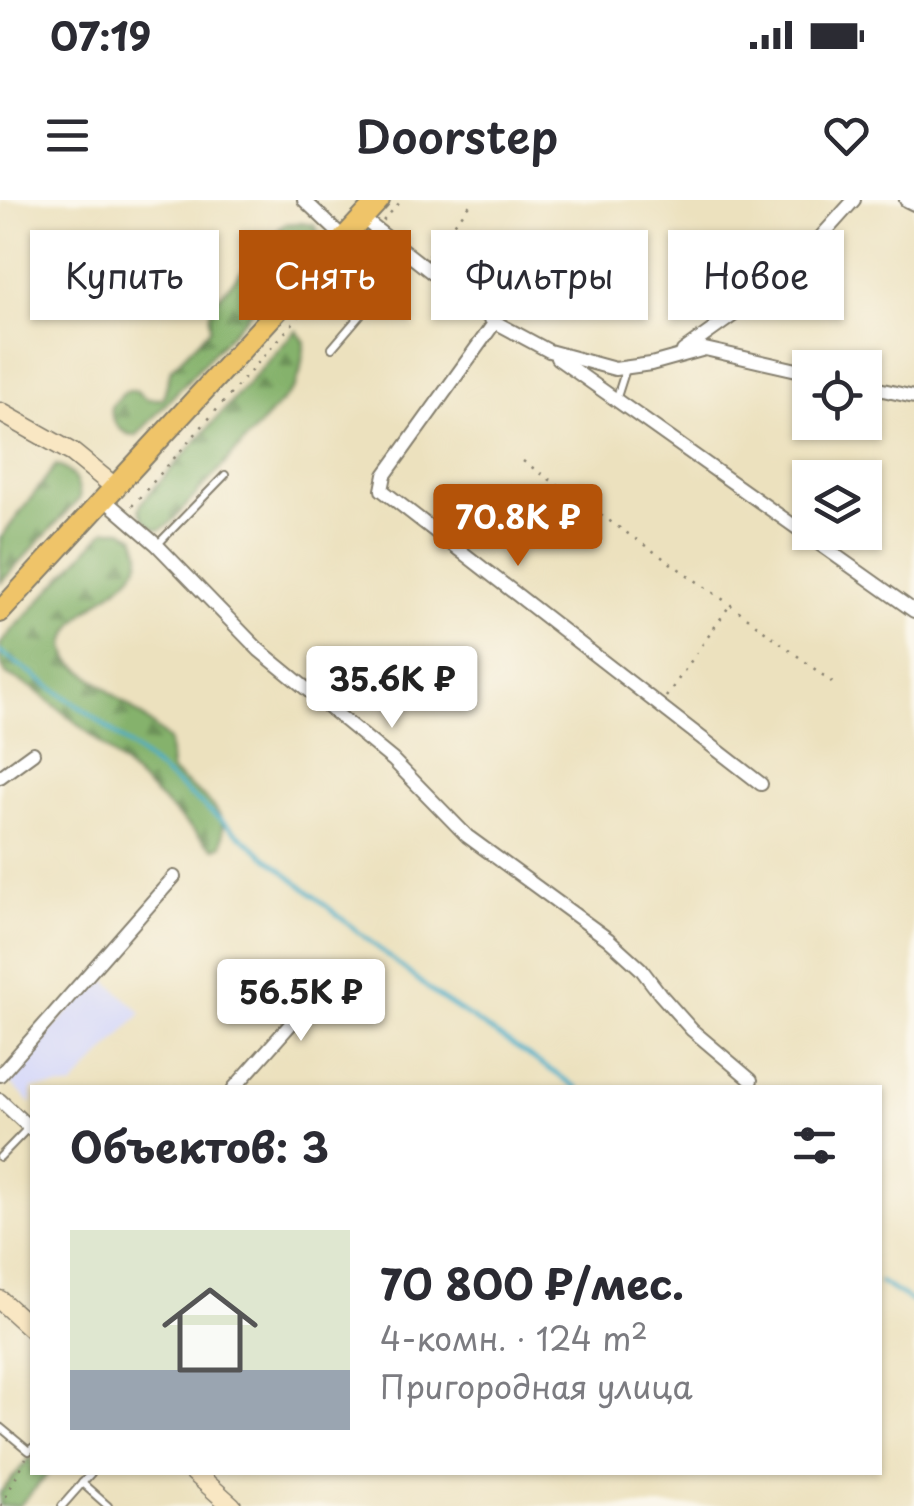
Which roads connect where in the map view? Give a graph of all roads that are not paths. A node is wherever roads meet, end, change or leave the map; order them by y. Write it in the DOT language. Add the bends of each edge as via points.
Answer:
graph roads {
  1 [pos="304,200"];
  2 [pos="379,200"];
  3 [pos="854,200"];
  4 [pos="906,200"];
  5 [pos="914,204"];
  6 [pos="369,224"];
  7 [pos="336,230"];
  8 [pos="358,230"];
  9 [pos="415,261"];
  10 [pos="269,320"];
  11 [pos="495,322"];
  12 [pos="332,348"];
  13 [pos="548,351"];
  14 [pos="673,358"];
  15 [pos="626,368"];
  16 [pos="792,369"];
  17 [pos="882,390"];
  18 [pos="914,397"];
  19 [pos="615,401"];
  20 [pos="0,412"];
  21 [pos="224,475"];
  22 [pos="111,494"];
  23 [pos="157,545"];
  24 [pos="914,611"];
  25 [pos="0,612"];
  26 [pos="33,753"];
  27 [pos="0,777"];
  28 [pos="760,784"];
  29 [pos="174,877"];
  30 [pos="336,972"];
  31 [pos="0,1075"];
  32 [pos="751,1080"];
  33 [pos="237,1085"];
  34 [pos="0,1100"];
  35 [pos="30,1128"];
  36 [pos="30,1130"];
  37 [pos="0,1157"];
  38 [pos="0,1300"];
  39 [pos="30,1321"];
  40 [pos="0,1427"];
  41 [pos="30,1449"];
  42 [pos="90,1475"];
  43 [pos="200,1475"];
  44 [pos="82,1484"];
  45 [pos="62,1506"];
  46 [pos="108,1506"];
  47 [pos="232,1506"];
  1 -- 7 [label="street"];
  2 -- 6 [label="main road"];
  3 -- 14 [label="street" via="767,292"];
  4 -- 5 [label="street"];
  6 -- 8 [label="main road"];
  6 -- 9 [label="street"];
  9 -- 11 [label="street"];
  9 -- 12 [label="lane"];
  10 -- 22 [label="main road"];
  11 -- 13 [label="street"];
  11 -- 28 [label="street" via="384,476 382,490"];
  13 -- 15 [label="street"];
  13 -- 19 [label="street"];
  14 -- 15 [label="street"];
  14 -- 16 [label="street" via="705,349"];
  15 -- 19 [label="lane"];
  17 -- 18 [label="street"];
  19 -- 24 [label="street"];
  20 -- 22 [label="street" via="73,452"];
  21 -- 23 [label="lane"];
  22 -- 23 [label="street" via="124,516"];
  22 -- 25 [label="main road"];
  23 -- 32 [label="street" via="259,650 393,760 467,836 608,939 692,1030"];
  26 -- 27 [label="street"];
  29 -- 31 [label="street"];
  30 -- 33 [label="street"];
  34 -- 35 [label="street"];
  36 -- 37 [label="lane"];
  38 -- 39 [label="street"];
  40 -- 41 [label="lane"];
  42 -- 44 [label="lane"];
  43 -- 47 [label="street"];
  44 -- 45 [label="lane"];
  44 -- 46 [label="lane"];
}
